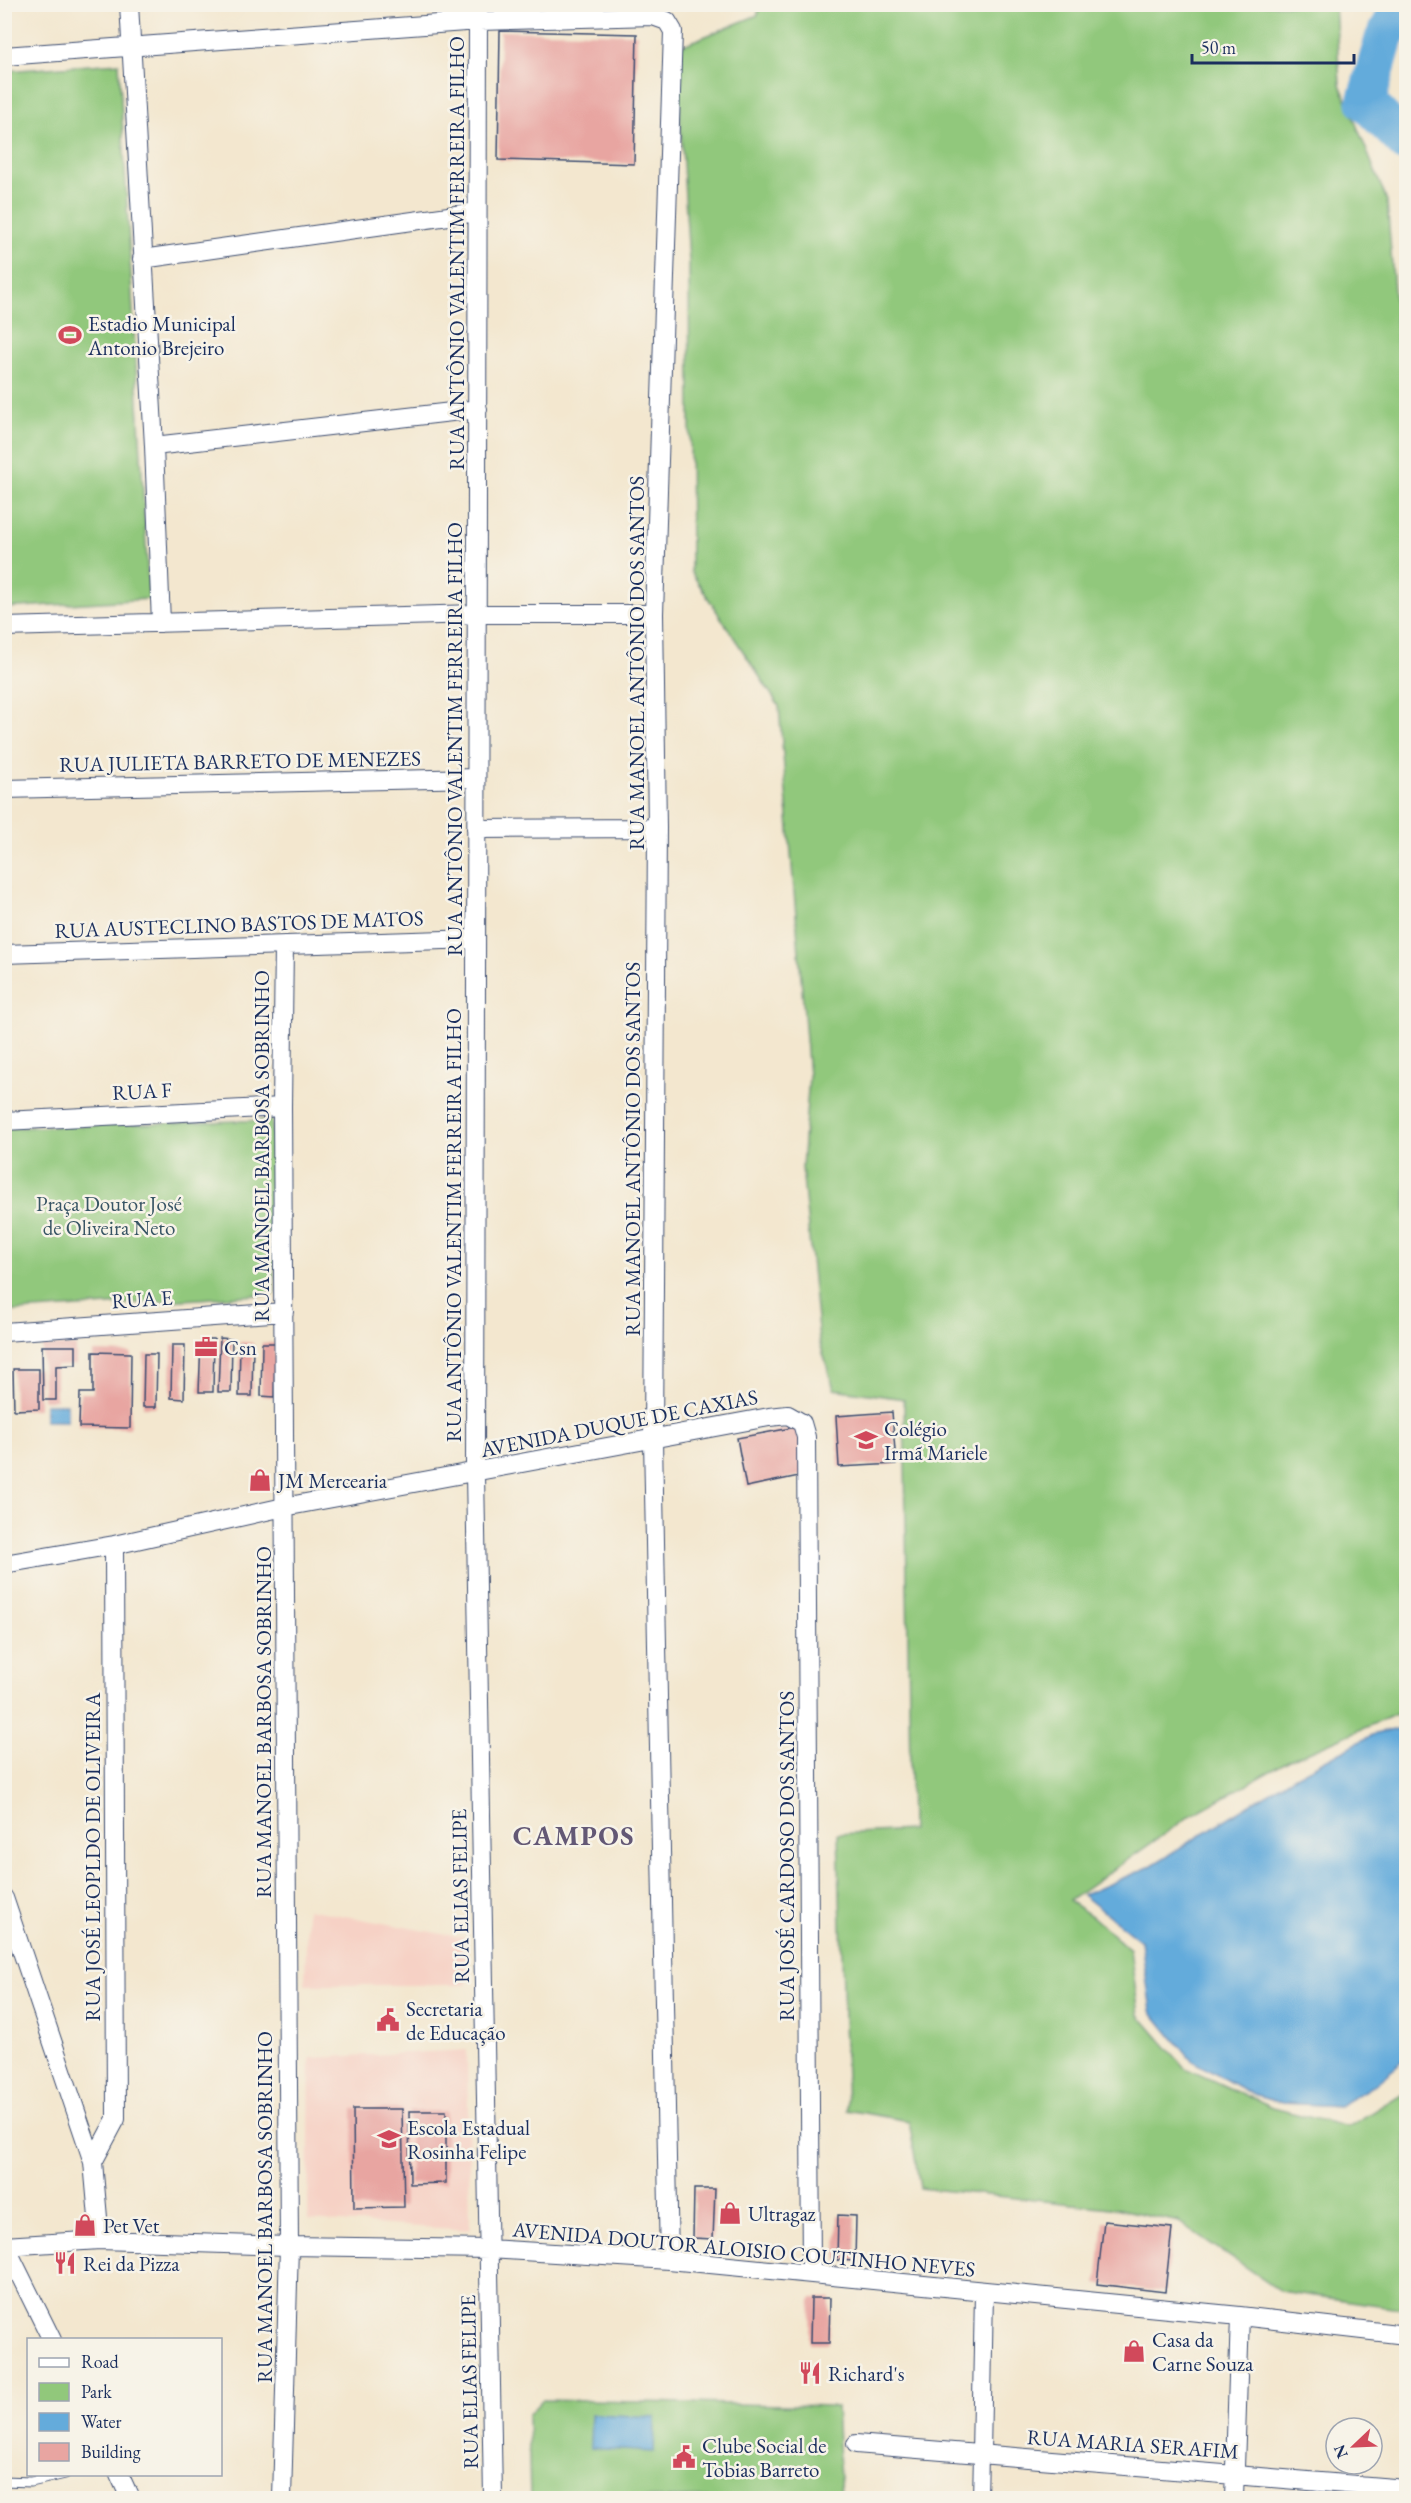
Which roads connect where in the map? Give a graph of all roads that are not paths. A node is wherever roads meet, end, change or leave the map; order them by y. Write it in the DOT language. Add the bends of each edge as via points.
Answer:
graph roads {
  1 [pos="129,4"];
  2 [pos="478,13"];
  3 [pos="131,48"];
  4 [pos="4,56"];
  5 [pos="477,212"];
  6 [pos="142,259"];
  7 [pos="478,409"];
  8 [pos="154,446"];
  9 [pos="654,614"];
  10 [pos="477,615"];
  11 [pos="161,623"];
  12 [pos="4,627"];
  13 [pos="476,778"];
  14 [pos="4,789"];
  15 [pos="657,828"];
  16 [pos="476,829"];
  17 [pos="476,939"];
  18 [pos="284,945"];
  19 [pos="4,954"];
  20 [pos="282,1107"];
  21 [pos="4,1121"];
  22 [pos="284,1312"];
  23 [pos="4,1332"];
  24 [pos="806,1437"];
  25 [pos="653,1440"];
  26 [pos="475,1473"];
  27 [pos="284,1507"];
  28 [pos="114,1545"];
  29 [pos="4,1564"];
  30 [pos="4,1898"];
  31 [pos="93,2162"];
  32 [pos="100,2240"];
  33 [pos="5,2245"];
  34 [pos="289,2246"];
  35 [pos="489,2249"];
  36 [pos="669,2260"];
  37 [pos="812,2274"];
  38 [pos="984,2292"];
  39 [pos="1240,2316"];
  40 [pos="1407,2335"];
  41 [pos="51,2338"];
  42 [pos="856,2444"];
  43 [pos="981,2454"];
  44 [pos="1235,2474"];
  45 [pos="60,2476"];
  46 [pos="119,2476"];
  47 [pos="4,2481"];
  48 [pos="1407,2489"];
  49 [pos="130,2499"];
  50 [pos="282,2499"];
  51 [pos="493,2499"];
  52 [pos="980,2499"];
  53 [pos="1234,2499"];
  1 -- 3 [label="street"];
  2 -- 3 [label="street"];
  2 -- 5 [label="street, RUA ANTÔNIO VALENTIM FERREIRA FILHO"];
  2 -- 9 [label="street, RUA MANOEL ANTÔNIO DOS SANTOS" via="653,16 667,21 673,31"];
  3 -- 4 [label="street"];
  3 -- 6 [label="street"];
  5 -- 6 [label="street"];
  5 -- 7 [label="street, RUA ANTÔNIO VALENTIM FERREIRA FILHO"];
  6 -- 8 [label="street"];
  7 -- 8 [label="street"];
  7 -- 10 [label="street, RUA ANTÔNIO VALENTIM FERREIRA FILHO"];
  8 -- 11 [label="street"];
  9 -- 10 [label="street"];
  9 -- 15 [label="street, RUA MANOEL ANTÔNIO DOS SANTOS"];
  10 -- 11 [label="street"];
  10 -- 13 [label="street, RUA ANTÔNIO VALENTIM FERREIRA FILHO"];
  11 -- 12 [label="street"];
  13 -- 14 [label="street, RUA JULIETA BARRETO DE MENEZES"];
  13 -- 16 [label="street, RUA ANTÔNIO VALENTIM FERREIRA FILHO"];
  15 -- 16 [label="street"];
  15 -- 25 [label="street, RUA MANOEL ANTÔNIO DOS SANTOS"];
  16 -- 17 [label="street, RUA ANTÔNIO VALENTIM FERREIRA FILHO"];
  17 -- 18 [label="street, RUA AUSTECLINO BASTOS DE MATOS"];
  17 -- 26 [label="street, RUA ANTÔNIO VALENTIM FERREIRA FILHO"];
  18 -- 19 [label="street, RUA AUSTECLINO BASTOS DE MATOS"];
  18 -- 20 [label="street, RUA MANOEL BARBOSA SOBRINHO"];
  20 -- 21 [label="street, RUA F"];
  20 -- 22 [label="street, RUA MANOEL BARBOSA SOBRINHO"];
  22 -- 23 [label="street, RUA E"];
  22 -- 27 [label="street, RUA MANOEL BARBOSA SOBRINHO"];
  24 -- 25 [label="street, AVENIDA DUQUE DE CAXIAS" via="802,1423 788,1415"];
  24 -- 37 [label="street, RUA JOSÉ CARDOSO DOS SANTOS"];
  25 -- 26 [label="street, AVENIDA DUQUE DE CAXIAS"];
  25 -- 36 [label="street, RUA MANOEL ANTÔNIO DOS SANTOS"];
  26 -- 27 [label="street, AVENIDA DUQUE DE CAXIAS"];
  26 -- 35 [label="street, RUA ELIAS FELIPE"];
  27 -- 28 [label="street, AVENIDA DUQUE DE CAXIAS"];
  27 -- 34 [label="street, RUA MANOEL BARBOSA SOBRINHO"];
  28 -- 29 [label="street, AVENIDA DUQUE DE CAXIAS"];
  28 -- 31 [label="street, RUA JOSÉ LEOPLDO DE OLIVEIRA" via="116,2119"];
  30 -- 31 [label="street"];
  31 -- 32 [label="street"];
  32 -- 33 [label="street, AVENIDA DOUTOR ALOISIO COUTINHO NEVES"];
  32 -- 34 [label="street, AVENIDA DOUTOR ALOISIO COUTINHO NEVES"];
  33 -- 41 [label="street"];
  34 -- 35 [label="street, AVENIDA DOUTOR ALOISIO COUTINHO NEVES"];
  34 -- 50 [label="street, RUA MANOEL BARBOSA SOBRINHO"];
  35 -- 36 [label="street, AVENIDA DOUTOR ALOISIO COUTINHO NEVES"];
  35 -- 51 [label="street, RUA ELIAS FELIPE"];
  36 -- 37 [label="street, AVENIDA DOUTOR ALOISIO COUTINHO NEVES"];
  37 -- 38 [label="street, AVENIDA DOUTOR ALOISIO COUTINHO NEVES"];
  38 -- 39 [label="street, AVENIDA DOUTOR ALOISIO COUTINHO NEVES"];
  38 -- 43 [label="street"];
  39 -- 40 [label="street, AVENIDA DOUTOR ALOISIO COUTINHO NEVES"];
  39 -- 44 [label="street"];
  42 -- 43 [label="street, RUA MARIA SERAFIM"];
  43 -- 44 [label="street, RUA MARIA SERAFIM"];
  43 -- 52 [label="street"];
  44 -- 48 [label="street, RUA MARIA SERAFIM"];
  44 -- 53 [label="street"];
  45 -- 47 [label="lane" via="31,2482"];
  46 -- 49 [label="street"];
}
